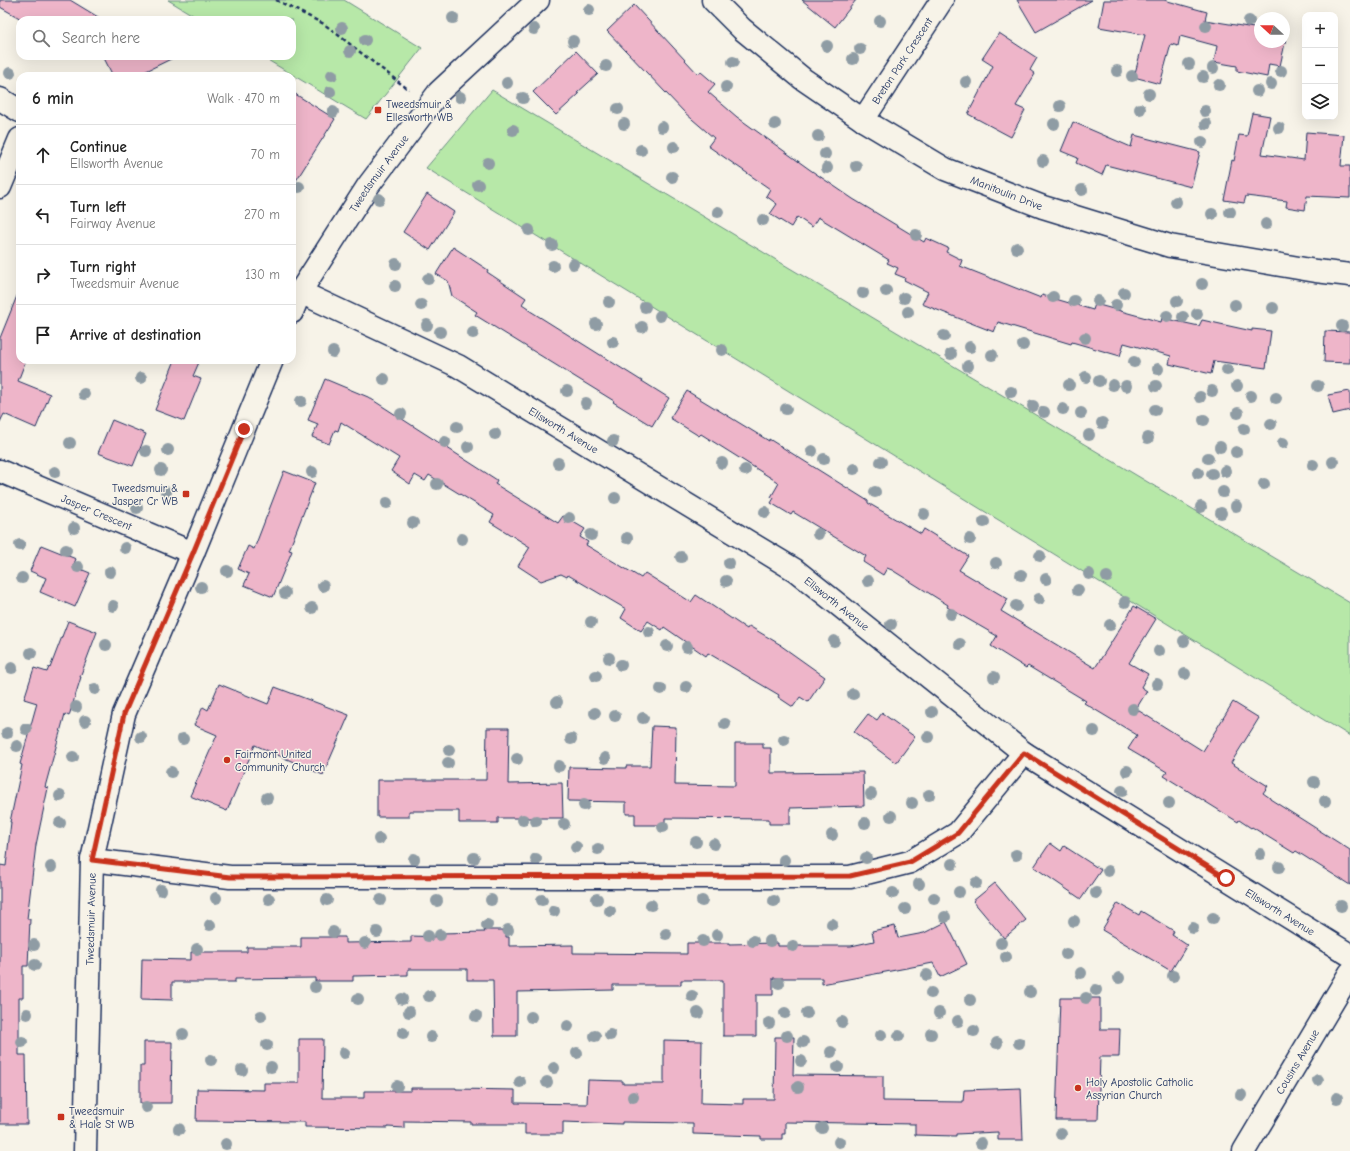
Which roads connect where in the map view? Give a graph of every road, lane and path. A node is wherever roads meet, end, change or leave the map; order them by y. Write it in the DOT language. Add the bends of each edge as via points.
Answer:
graph roads {
  1 [pos="276,0"];
  2 [pos="538,0"];
  3 [pos="713,0"];
  4 [pos="942,0"];
  5 [pos="409,90"];
  6 [pos="0,99"];
  7 [pos="16,109"];
  8 [pos="863,120"];
  9 [pos="16,149"];
  10 [pos="0,187"];
  11 [pos="1350,275"];
  12 [pos="296,302"];
  13 [pos="270,364"];
  14 [pos="0,471"];
  15 [pos="193,553"];
  16 [pos="1024,753"];
  17 [pos="92,860"];
  18 [pos="1350,955"];
  19 [pos="1350,973"];
  20 [pos="85,1151"];
  21 [pos="1244,1151"];
  1 -- 5 [label="path" via="324,24"];
  2 -- 12 [label="street, Tweedsmuir Avenue" via="439,92 368,186"];
  3 -- 8 [label="street, Manitoulin Drive" via="742,29 785,64"];
  4 -- 8 [label="street, Breton Park Crescent"];
  6 -- 7 [label="street"];
  8 -- 11 [label="street, Manitoulin Drive" via="946,169 1042,207 1170,246"];
  9 -- 10 [label="street"];
  12 -- 16 [label="street, Ellsworth Avenue" via="458,366 795,570"];
  13 -- 15 [label="street, Tweedsmuir Avenue"];
  14 -- 15 [label="street, Jasper Crescent"];
  15 -- 17 [label="street, Tweedsmuir Avenue" via="124,714"];
  16 -- 17 [label="street" via="958,833 910,862 850,876 230,877"];
  16 -- 18 [label="street, Ellsworth Avenue"];
  17 -- 20 [label="street, Tweedsmuir Avenue"];
  19 -- 21 [label="street, Cousins Avenue"];
}
